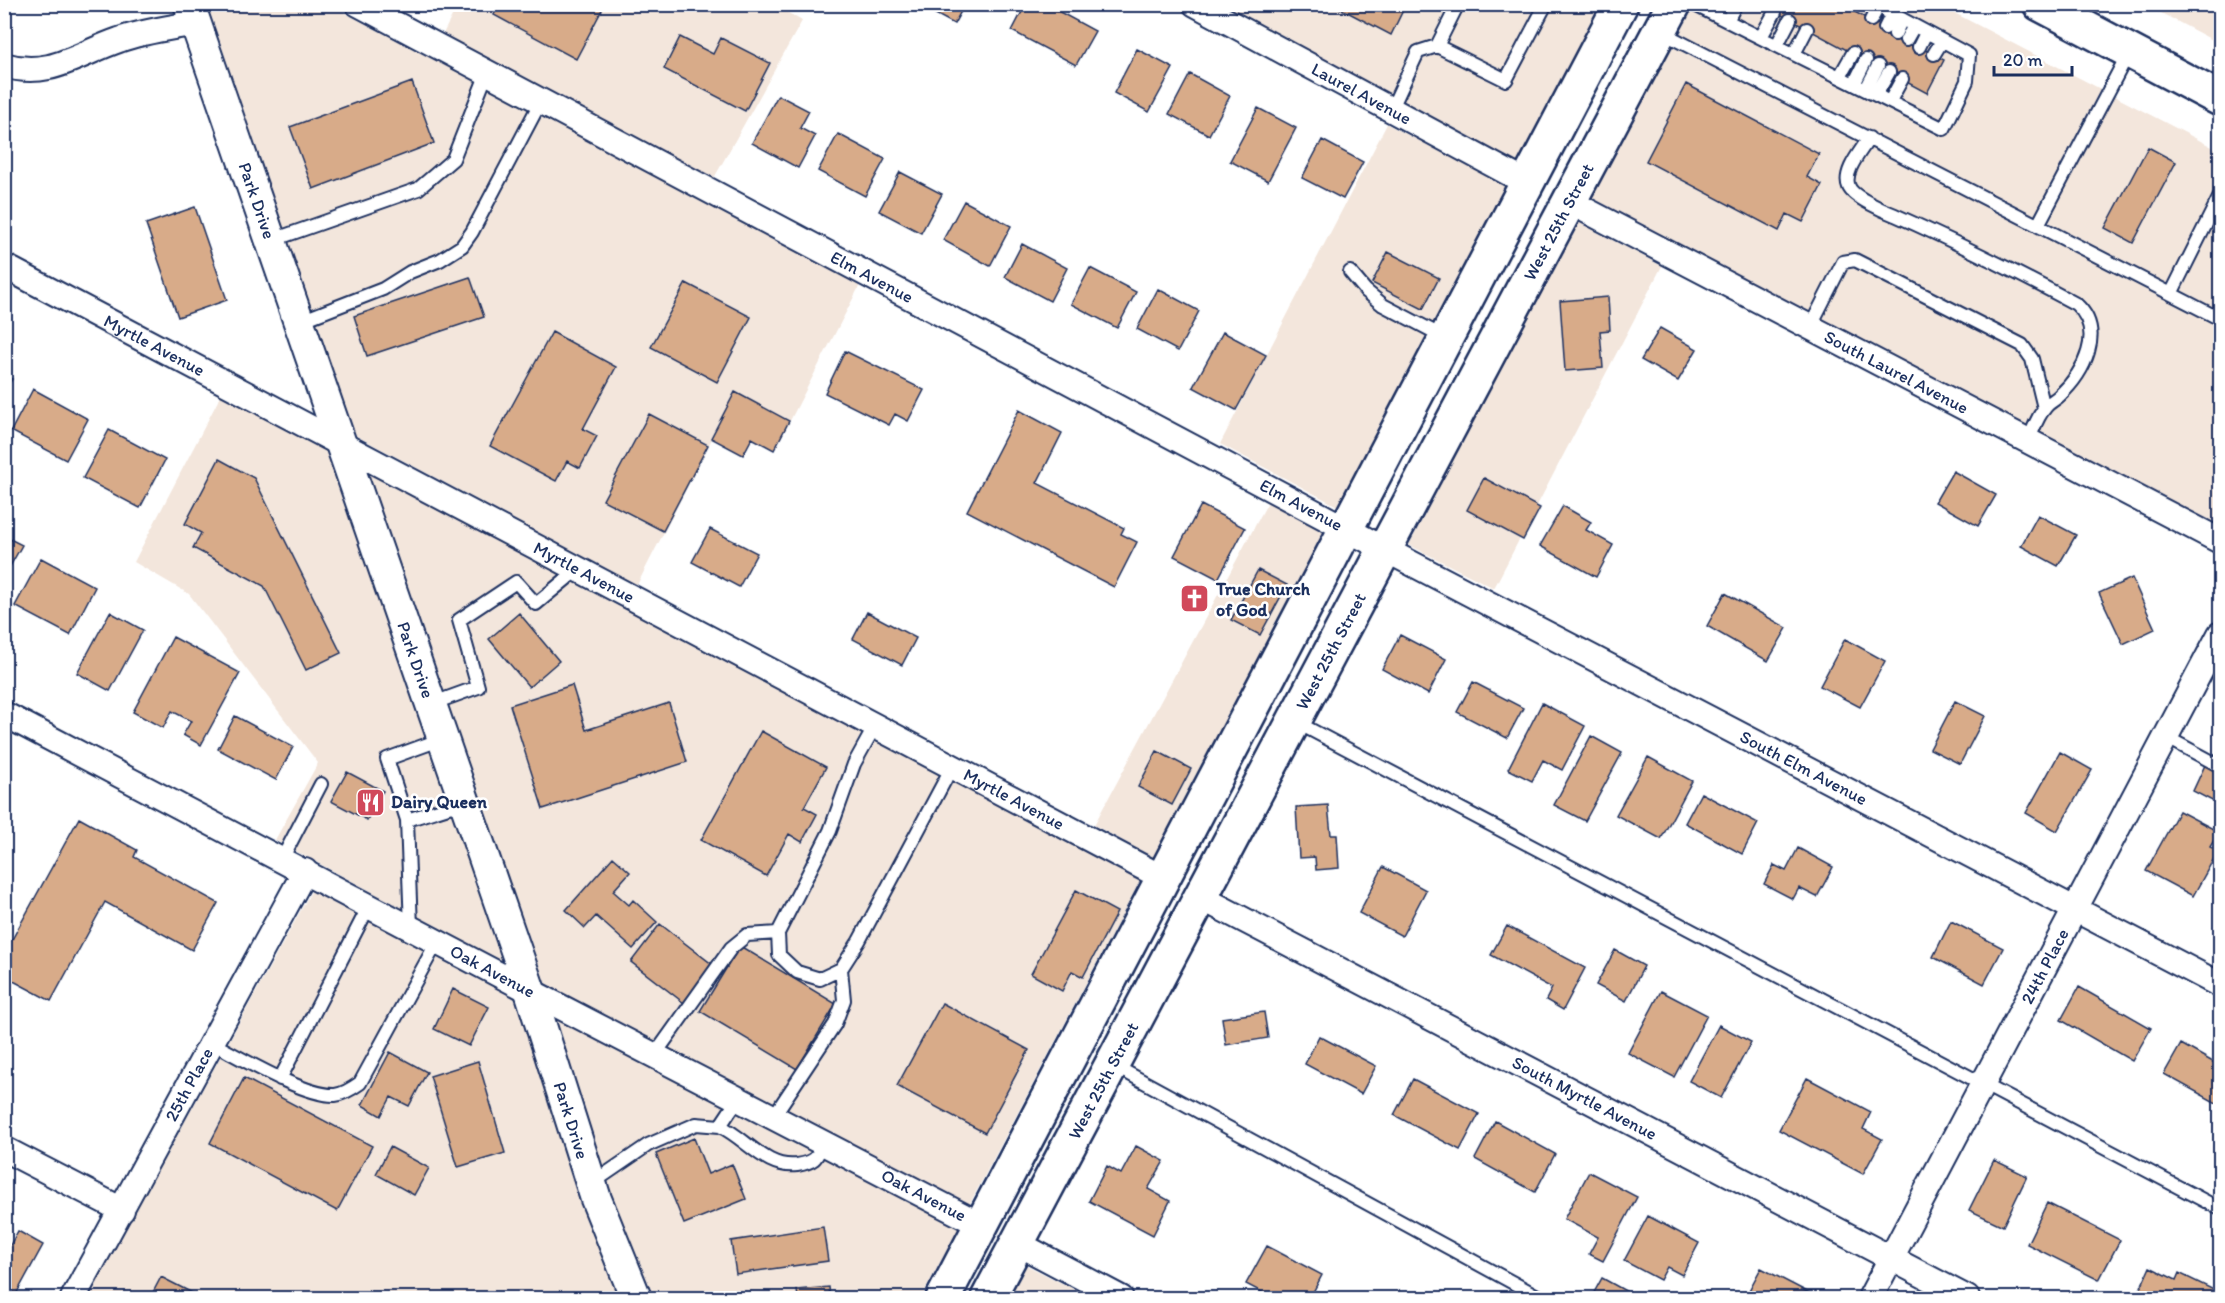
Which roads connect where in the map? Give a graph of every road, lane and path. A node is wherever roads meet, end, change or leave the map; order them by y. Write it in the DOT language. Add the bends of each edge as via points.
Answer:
graph roads {
  1 [pos="358,4"];
  2 [pos="1195,4"];
  3 [pos="1458,4"];
  4 [pos="1546,4"];
  5 [pos="1621,4"];
  6 [pos="1693,4"];
  7 [pos="1736,4"];
  8 [pos="2040,4"];
  9 [pos="1887,10"];
  10 [pos="1226,12"];
  11 [pos="1775,12"];
  12 [pos="193,14"];
  13 [pos="1666,18"];
  14 [pos="1790,20"];
  15 [pos="1871,20"];
  16 [pos="1727,21"];
  17 [pos="1914,26"];
  18 [pos="1807,29"];
  19 [pos="1890,31"];
  20 [pos="1926,33"];
  21 [pos="1761,38"];
  22 [pos="1906,40"];
  23 [pos="1942,41"];
  24 [pos="1777,45"];
  25 [pos="1437,46"];
  26 [pos="1919,46"];
  27 [pos="2129,51"];
  28 [pos="1853,53"];
  29 [pos="1794,54"];
  30 [pos="1934,54"];
  31 [pos="4,65"];
  32 [pos="487,73"];
  33 [pos="1840,76"];
  34 [pos="1902,79"];
  35 [pos="1865,89"];
  36 [pos="2220,99"];
  37 [pos="541,101"];
  38 [pos="1890,101"];
  39 [pos="1391,110"];
  40 [pos="1869,138"];
  41 [pos="1527,183"];
  42 [pos="2220,196"];
  43 [pos="1570,202"];
  44 [pos="2038,225"];
  45 [pos="270,241"];
  46 [pos="4,266"];
  47 [pos="1350,272"];
  48 [pos="2171,294"];
  49 [pos="2220,319"];
  50 [pos="298,322"];
  51 [pos="1810,327"];
  52 [pos="1446,338"];
  53 [pos="2044,408"];
  54 [pos="339,441"];
  55 [pos="2028,441"];
  56 [pos="1346,529"];
  57 [pos="2220,541"];
  58 [pos="1386,550"];
  59 [pos="577,570"];
  60 [pos="2220,634"];
  61 [pos="430,705"];
  62 [pos="4,714"];
  63 [pos="1295,722"];
  64 [pos="875,726"];
  65 [pos="2166,737"];
  66 [pos="442,739"];
  67 [pos="2220,766"];
  68 [pos="952,767"];
  69 [pos="321,784"];
  70 [pos="464,802"];
  71 [pos="407,820"];
  72 [pos="282,859"];
  73 [pos="305,871"];
  74 [pos="1163,878"];
  75 [pos="1200,897"];
  76 [pos="369,906"];
  77 [pos="2075,908"];
  78 [pos="411,928"];
  79 [pos="778,933"];
  80 [pos="437,942"];
  81 [pos="841,969"];
  82 [pos="2220,985"];
  83 [pos="530,991"];
  84 [pos="212,1043"];
  85 [pos="654,1056"];
  86 [pos="1112,1064"];
  87 [pos="280,1079"];
  88 [pos="1983,1083"];
  89 [pos="738,1099"];
  90 [pos="773,1117"];
  91 [pos="720,1126"];
  92 [pos="823,1143"];
  93 [pos="4,1149"];
  94 [pos="591,1184"];
  95 [pos="2220,1209"];
  96 [pos="122,1210"];
  97 [pos="981,1225"];
  98 [pos="1017,1243"];
  99 [pos="1891,1258"];
  100 [pos="76,1298"];
  101 [pos="636,1299"];
  102 [pos="943,1299"];
  103 [pos="988,1299"];
  104 [pos="1122,1299"];
  105 [pos="1541,1299"];
  106 [pos="1870,1299"];
  107 [pos="1967,1299"];
  1 -- 32 [label="street, Elm Avenue"];
  2 -- 10 [label="street, Laurel Avenue"];
  3 -- 25 [label="lane"];
  4 -- 25 [label="lane" via="1506,80"];
  5 -- 41 [label="main road"];
  6 -- 16 [label="lane"];
  7 -- 16 [label="lane"];
  8 -- 27 [label="main road"];
  9 -- 15 [label="lane"];
  9 -- 17 [label="lane"];
  9 -- 19 [label="lane"];
  10 -- 39 [label="street, Laurel Avenue"];
  11 -- 21 [label="lane"];
  12 -- 31 [label="street, Park Drive" via="47,69 21,70"];
  12 -- 45 [label="street, Park Drive"];
  13 -- 40 [label="lane"];
  13 -- 43 [label="main road, West 25th Street"];
  14 -- 24 [label="lane"];
  16 -- 21 [label="lane"];
  17 -- 20 [label="lane"];
  17 -- 22 [label="lane"];
  18 -- 29 [label="lane"];
  20 -- 23 [label="lane"];
  20 -- 26 [label="lane"];
  21 -- 24 [label="lane"];
  23 -- 30 [label="lane"];
  23 -- 38 [label="lane" via="1969,55 1967,81 1944,129"];
  24 -- 29 [label="lane"];
  25 -- 39 [label="lane" via="1418,52"];
  27 -- 36 [label="main road"];
  27 -- 44 [label="lane"];
  28 -- 33 [label="lane"];
  29 -- 33 [label="lane"];
  32 -- 37 [label="street, Elm Avenue"];
  32 -- 45 [label="lane" via="453,159 418,189"];
  33 -- 35 [label="lane"];
  34 -- 38 [label="lane"];
  35 -- 35 [label="lane" via="1877,66"];
  35 -- 38 [label="lane"];
  37 -- 50 [label="lane" via="462,246 383,289"];
  37 -- 56 [label="street, Elm Avenue"];
  39 -- 41 [label="street, Laurel Avenue"];
  40 -- 44 [label="lane"];
  40 -- 53 [label="lane" via="1848,175 1853,193 2076,304 2084,312 2090,324 2088,353 2075,378"];
  41 -- 52 [label="main road"];
  42 -- 48 [label="lane"];
  43 -- 51 [label="street, South Laurel Avenue"];
  43 -- 58 [label="main road, West 25th Street"];
  44 -- 48 [label="lane"];
  45 -- 50 [label="street, Park Drive"];
  46 -- 54 [label="street, Myrtle Avenue"];
  47 -- 52 [label="lane" via="1383,305"];
  48 -- 49 [label="lane"];
  50 -- 54 [label="street, Park Drive"];
  51 -- 53 [label="lane" via="1843,262 1855,260 2022,345 2032,359"];
  51 -- 55 [label="street, South Laurel Avenue"];
  52 -- 56 [label="main road"];
  53 -- 55 [label="lane"];
  54 -- 59 [label="street, Myrtle Avenue"];
  54 -- 61 [label="street, Park Drive"];
  55 -- 57 [label="street, South Laurel Avenue"];
  56 -- 58 [label="street, Elm Avenue"];
  56 -- 74 [label="main road"];
  58 -- 63 [label="main road, West 25th Street"];
  58 -- 77 [label="street, South Elm Avenue"];
  59 -- 61 [label="lane" via="536,604 516,582 459,620 478,687"];
  59 -- 64 [label="street, Myrtle Avenue"];
  60 -- 65 [label="street, 24th Place"];
  61 -- 66 [label="street, Park Drive"];
  62 -- 72 [label="street, Oak Avenue"];
  63 -- 75 [label="main road, West 25th Street"];
  63 -- 88 [label="lane"];
  64 -- 68 [label="street, Myrtle Avenue"];
  64 -- 79 [label="lane" via="854,764 830,831"];
  65 -- 67 [label="lane"];
  65 -- 77 [label="street, 24th Place"];
  66 -- 70 [label="street, Park Drive"];
  66 -- 71 [label="lane" via="387,759"];
  68 -- 74 [label="street, Myrtle Avenue"];
  68 -- 81 [label="lane"];
  69 -- 72 [label="lane"];
  70 -- 71 [label="lane"];
  70 -- 83 [label="street, Park Drive"];
  71 -- 78 [label="lane"];
  72 -- 73 [label="street, Oak Avenue"];
  73 -- 76 [label="street, Oak Avenue"];
  73 -- 84 [label="street, 25th Place"];
  74 -- 86 [label="main road" via="1164,918 1113,1015"];
  74 -- 97 [label="main road"];
  75 -- 86 [label="main road, West 25th Street"];
  75 -- 99 [label="street, South Myrtle Avenue"];
  76 -- 78 [label="street, Oak Avenue"];
  76 -- 87 [label="lane"];
  77 -- 82 [label="street, South Elm Avenue"];
  77 -- 88 [label="street, 24th Place"];
  78 -- 80 [label="street, Oak Avenue"];
  79 -- 81 [label="lane" via="779,955 797,972 820,979"];
  79 -- 85 [label="lane" via="747,935 731,948"];
  80 -- 83 [label="street, Oak Avenue"];
  80 -- 87 [label="lane" via="360,1083 336,1095 318,1093"];
  81 -- 90 [label="lane" via="844,1000 835,1024"];
  83 -- 85 [label="street, Oak Avenue"];
  83 -- 94 [label="street, Park Drive"];
  84 -- 87 [label="lane"];
  84 -- 96 [label="street, 25th Place"];
  85 -- 89 [label="street, Oak Avenue"];
  86 -- 98 [label="main road, West 25th Street"];
  86 -- 105 [label="lane"];
  88 -- 95 [label="lane"];
  88 -- 99 [label="street, 24th Place"];
  89 -- 90 [label="street, Oak Avenue"];
  89 -- 91 [label="lane"];
  90 -- 92 [label="street, Oak Avenue"];
  91 -- 92 [label="lane" via="777,1165 806,1164 815,1159"];
  91 -- 94 [label="lane" via="696,1124 648,1145"];
  92 -- 97 [label="street, Oak Avenue"];
  93 -- 96 [label="street"];
  94 -- 101 [label="street, Park Drive"];
  96 -- 100 [label="street, 25th Place"];
  97 -- 102 [label="main road"];
  98 -- 103 [label="main road, West 25th Street"];
  98 -- 104 [label="street"];
  99 -- 106 [label="street, 24th Place"];
  99 -- 107 [label="street, South Myrtle Avenue"];
}
